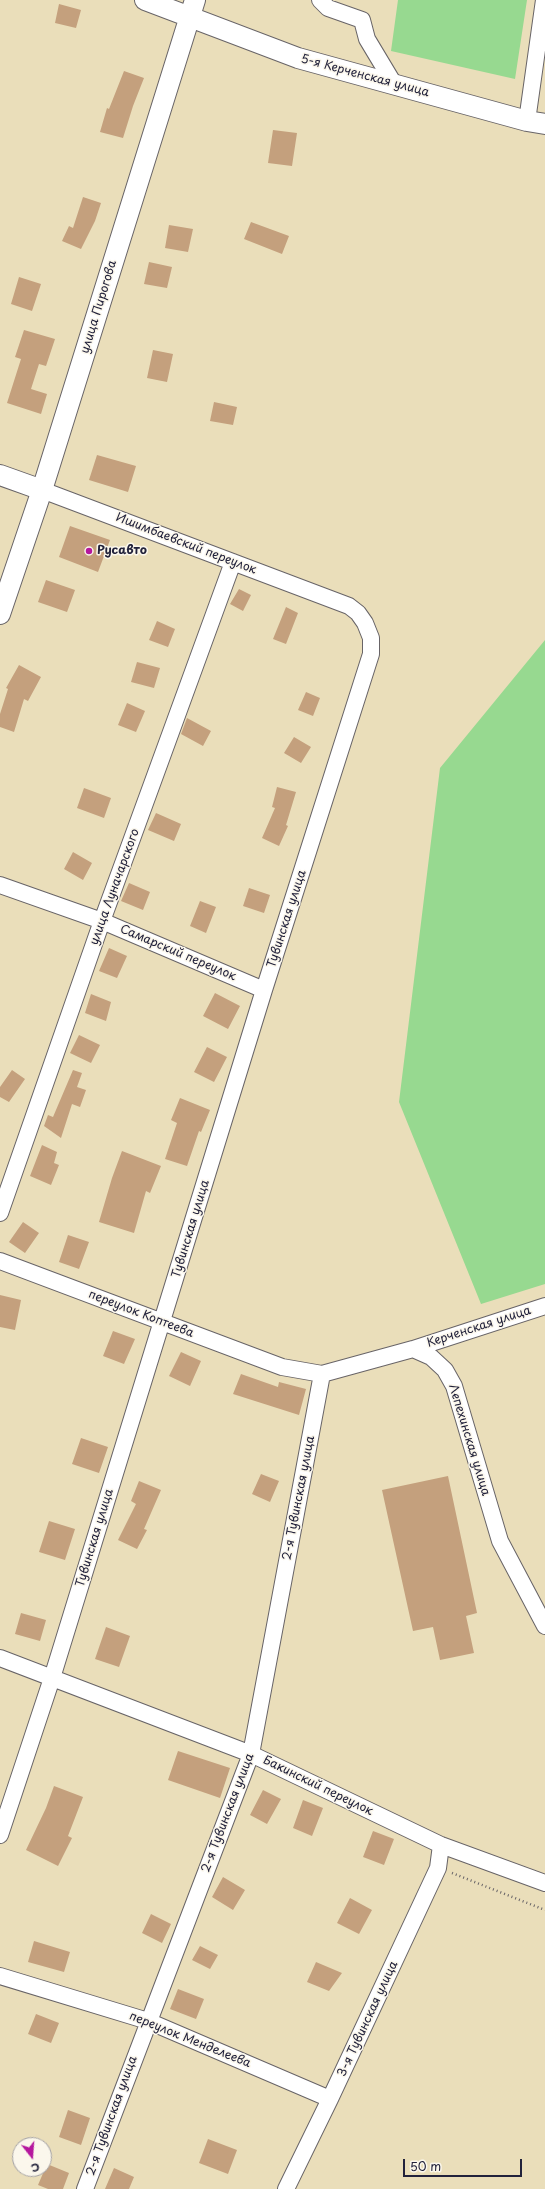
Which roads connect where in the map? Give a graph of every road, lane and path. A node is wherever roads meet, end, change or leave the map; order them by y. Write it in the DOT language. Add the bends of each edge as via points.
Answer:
graph roads {
  1 [pos="145,0"];
  2 [pos="320,0"];
  3 [pos="544,0"];
  4 [pos="192,8"];
  5 [pos="394,84"];
  6 [pos="536,123"];
  7 [pos="0,475"];
  8 [pos="42,490"];
  9 [pos="233,562"];
  10 [pos="0,614"];
  11 [pos="365,623"];
  12 [pos="0,886"];
  13 [pos="102,921"];
  14 [pos="264,990"];
  15 [pos="0,1213"];
  16 [pos="0,1261"];
  17 [pos="545,1306"];
  18 [pos="163,1323"];
  19 [pos="413,1349"];
  20 [pos="322,1374"];
  21 [pos="545,1626"];
  22 [pos="0,1658"];
  23 [pos="52,1678"];
  24 [pos="251,1754"];
  25 [pos="0,1834"];
  26 [pos="440,1845"];
  27 [pos="438,1868"];
  28 [pos="545,1882"];
  29 [pos="545,1910"];
  30 [pos="0,1976"];
  31 [pos="148,2021"];
  32 [pos="330,2100"];
  33 [pos="85,2189"];
  34 [pos="286,2189"];
  1 -- 4 [label="main road, 5-я Керченская улица"];
  2 -- 5 [label="street" via="328,8 362,20 367,39"];
  3 -- 6 [label="street"];
  4 -- 5 [label="main road, 5-я Керченская улица" via="298,58"];
  4 -- 8 [label="main road, улица Пирогова"];
  5 -- 6 [label="main road, 5-я Керченская улица"];
  7 -- 8 [label="main road, Ишимбаевский переулок"];
  8 -- 9 [label="street, Ишимбаевский переулок"];
  8 -- 10 [label="main road, улица Пирогова"];
  9 -- 11 [label="street, Ишимбаевский переулок" via="348,606 358,613"];
  9 -- 13 [label="street, улица Луначарского"];
  11 -- 14 [label="street, Тувинская улица" via="372,638 372,654"];
  12 -- 13 [label="street, Самарский переулок"];
  13 -- 14 [label="street, Самарский переулок"];
  13 -- 15 [label="street, улица Луначарского"];
  14 -- 18 [label="street, Тувинская улица"];
  16 -- 18 [label="street, переулок Коптеева"];
  17 -- 19 [label="street, Керченская улица"];
  18 -- 20 [label="street, переулок Коптеева" via="282,1367"];
  18 -- 23 [label="street, Тувинская улица"];
  19 -- 20 [label="street"];
  19 -- 21 [label="street, Лепехинская улица" via="432,1357 445,1370 454,1386 500,1541"];
  20 -- 24 [label="street, 2-я Тувинская улица"];
  22 -- 23 [label="street, Бакинский переулок"];
  23 -- 24 [label="street, Бакинский переулок"];
  23 -- 25 [label="street, Тувинская улица"];
  24 -- 26 [label="street, Бакинский переулок"];
  24 -- 31 [label="street, 2-я Тувинская улица"];
  26 -- 27 [label="street, 3-я Тувинская улица"];
  26 -- 28 [label="street, Бакинский переулок"];
  27 -- 29 [label="path"];
  27 -- 32 [label="street, 3-я Тувинская улица"];
  30 -- 31 [label="street, переулок Менделеева"];
  31 -- 32 [label="street, переулок Менделеева"];
  31 -- 33 [label="street, 2-я Тувинская улица"];
  32 -- 34 [label="street, 3-я Тувинская улица"];
}
